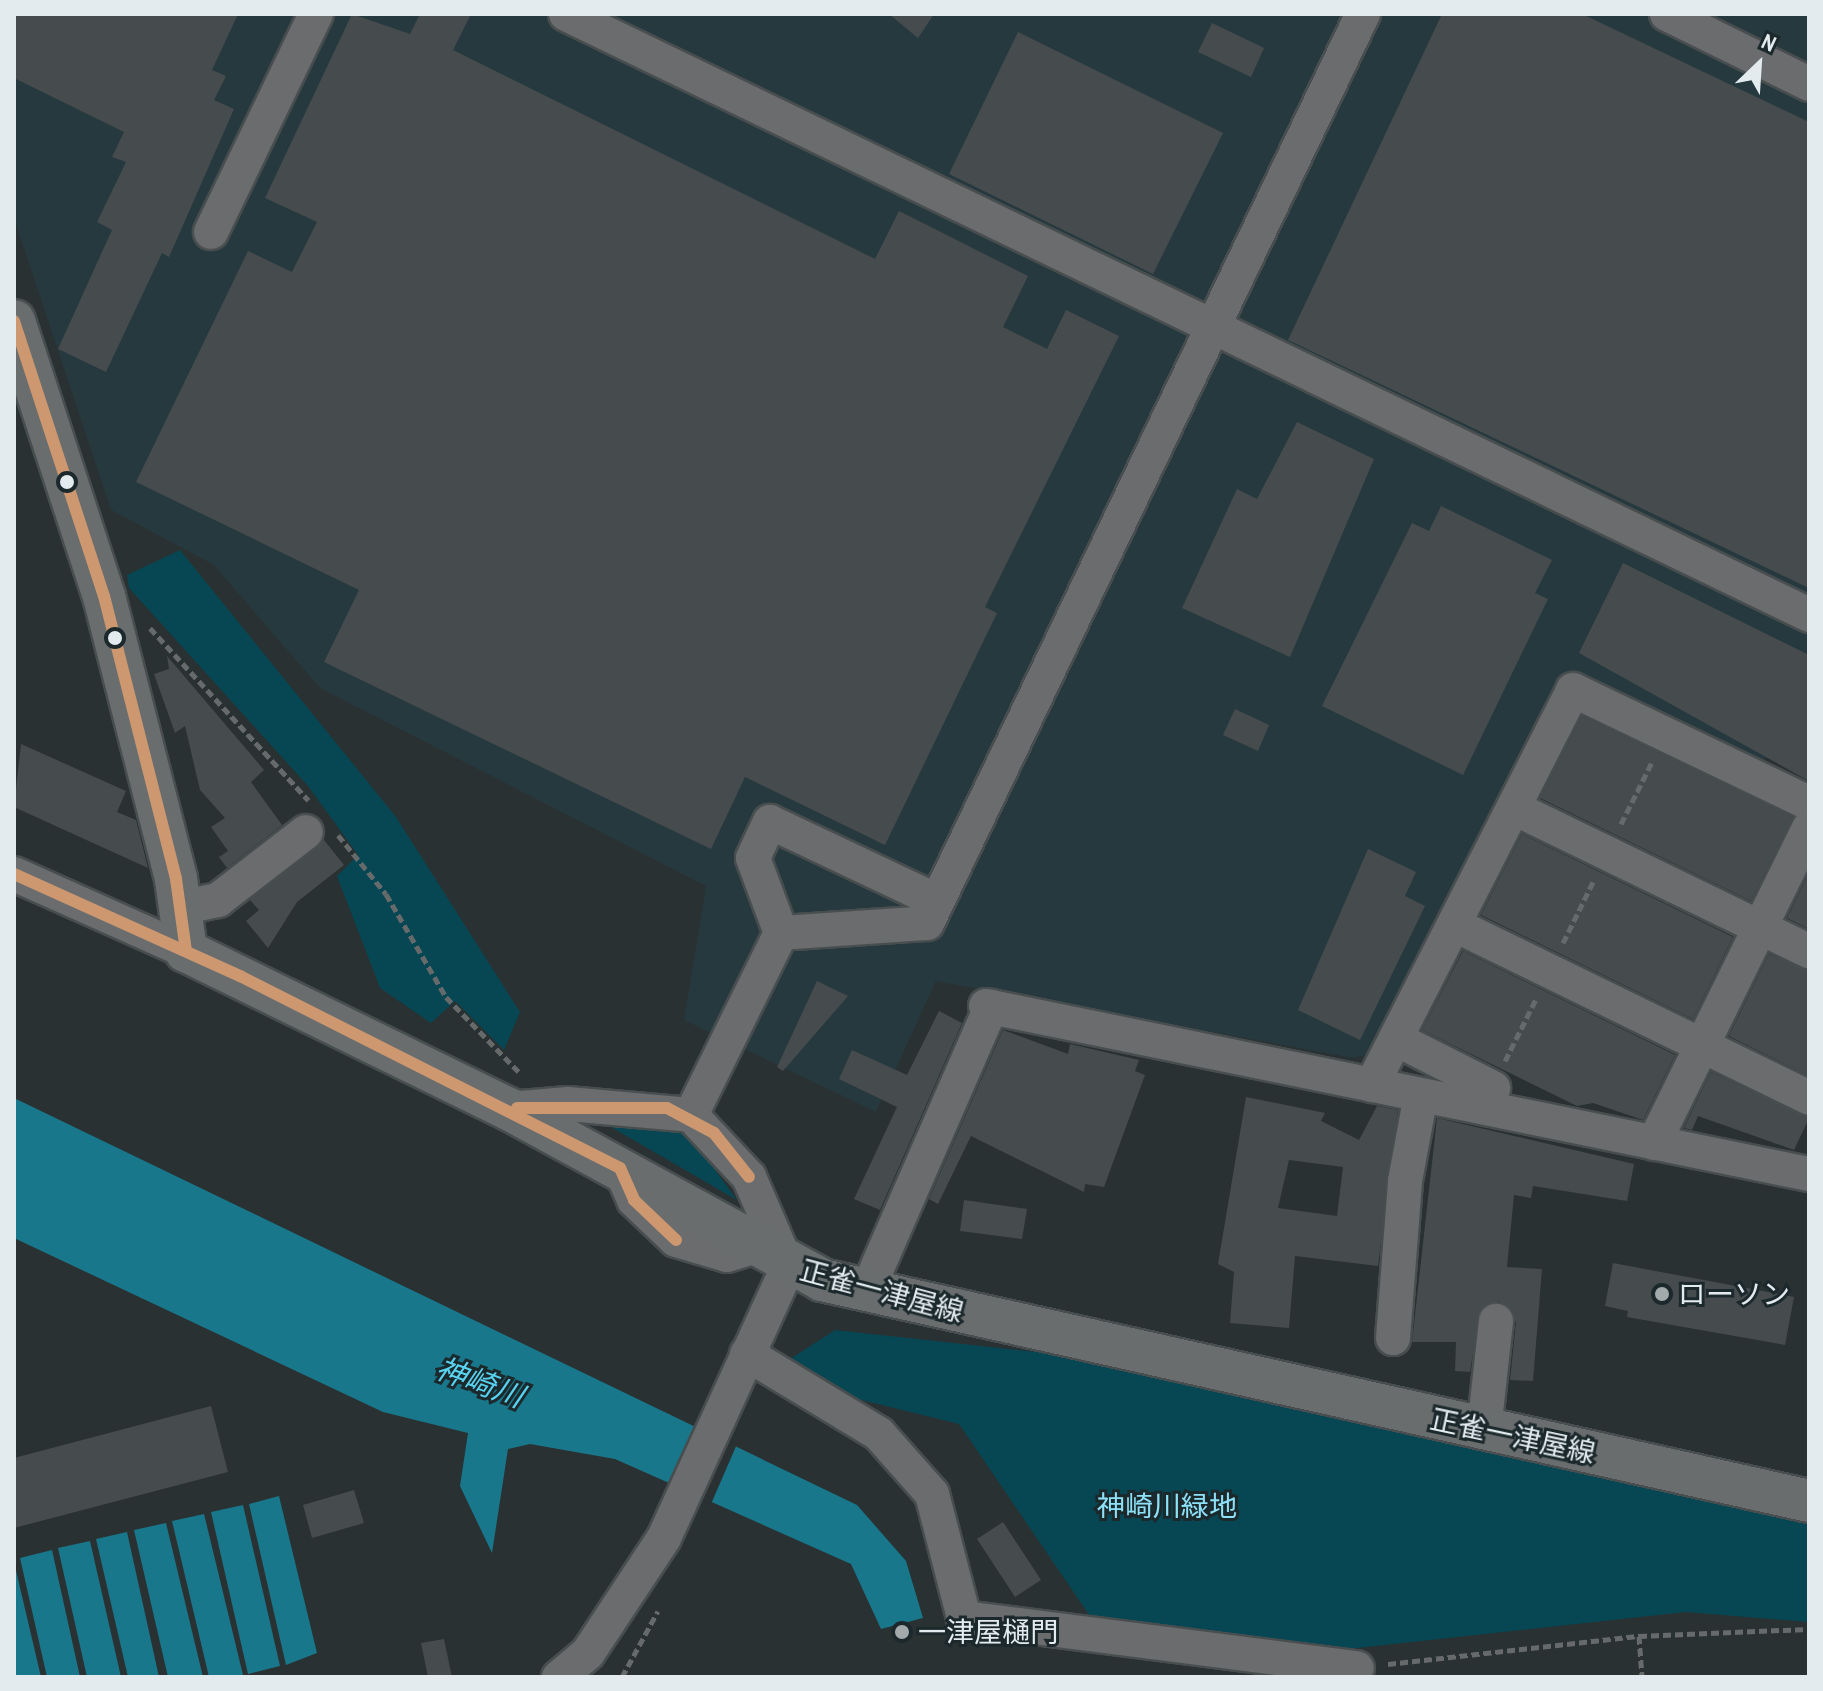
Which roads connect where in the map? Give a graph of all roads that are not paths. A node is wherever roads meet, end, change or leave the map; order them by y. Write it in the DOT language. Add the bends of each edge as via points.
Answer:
graph roads {
  1 [pos="316,14"];
  2 [pos="566,14"];
  3 [pos="1363,14"];
  4 [pos="1667,14"];
  5 [pos="1809,84"];
  6 [pos="211,232"];
  7 [pos="14,321"];
  8 [pos="1213,327"];
  9 [pos="1809,615"];
  10 [pos="1809,803"];
  11 [pos="1514,808"];
  12 [pos="1809,828"];
  13 [pos="306,832"];
  14 [pos="14,874"];
  15 [pos="937,901"];
  16 [pos="180,908"];
  17 [pos="1455,925"];
  18 [pos="1761,927"];
  19 [pos="781,933"];
  20 [pos="186,951"];
  21 [pos="1809,951"];
  22 [pos="1396,1039"];
  23 [pos="1705,1046"];
  24 [pos="1372,1085"];
  25 [pos="1493,1088"];
  26 [pos="1421,1095"];
  27 [pos="1809,1098"];
  28 [pos="509,1109"];
  29 [pos="691,1115"];
  30 [pos="1654,1143"];
  31 [pos="1809,1174"];
  32 [pos="771,1257"];
  33 [pos="867,1291"];
  34 [pos="1496,1321"];
  35 [pos="1393,1338"];
  36 [pos="747,1354"];
  37 [pos="1484,1430"];
  38 [pos="1808,1498"];
  39 [pos="1357,1668"];
  40 [pos="559,1677"];
  1 -- 6 [label="street"];
  2 -- 8 [label="street"];
  3 -- 8 [label="street"];
  4 -- 5 [label="street"];
  7 -- 16 [label="main road" via="104,596"];
  8 -- 9 [label="street"];
  8 -- 15 [label="street"];
  10 -- 11 [label="street" via="1573,690"];
  11 -- 17 [label="street"];
  11 -- 18 [label="street"];
  12 -- 18 [label="street"];
  13 -- 16 [label="street" via="218,900"];
  14 -- 20 [label="street"];
  15 -- 19 [label="street" via="927,923"];
  15 -- 19 [label="street" via="770,822 753,858"];
  16 -- 20 [label="main road"];
  17 -- 22 [label="street"];
  17 -- 23 [label="street"];
  18 -- 21 [label="street"];
  18 -- 23 [label="street"];
  19 -- 29 [label="street"];
  20 -- 28 [label="main road, 正雀一津屋線"];
  22 -- 24 [label="street"];
  22 -- 25 [label="street"];
  23 -- 27 [label="street"];
  23 -- 30 [label="street"];
  24 -- 26 [label="street"];
  24 -- 33 [label="street" via="988,1006"];
  26 -- 30 [label="street"];
  26 -- 35 [label="street" via="1405,1181"];
  28 -- 29 [label="street" via="568,1104"];
  28 -- 32 [label="main road, 正雀一津屋線"];
  29 -- 32 [label="street" via="749,1177"];
  30 -- 31 [label="street"];
  32 -- 33 [label="main road, 正雀一津屋線"];
  32 -- 36 [label="street"];
  33 -- 37 [label="main road, 正雀一津屋線"];
  34 -- 37 [label="street"];
  36 -- 39 [label="street" via="879,1434 932,1494 964,1618"];
  36 -- 40 [label="street" via="664,1538 597,1641"];
  37 -- 38 [label="main road, 正雀一津屋線"];
}
